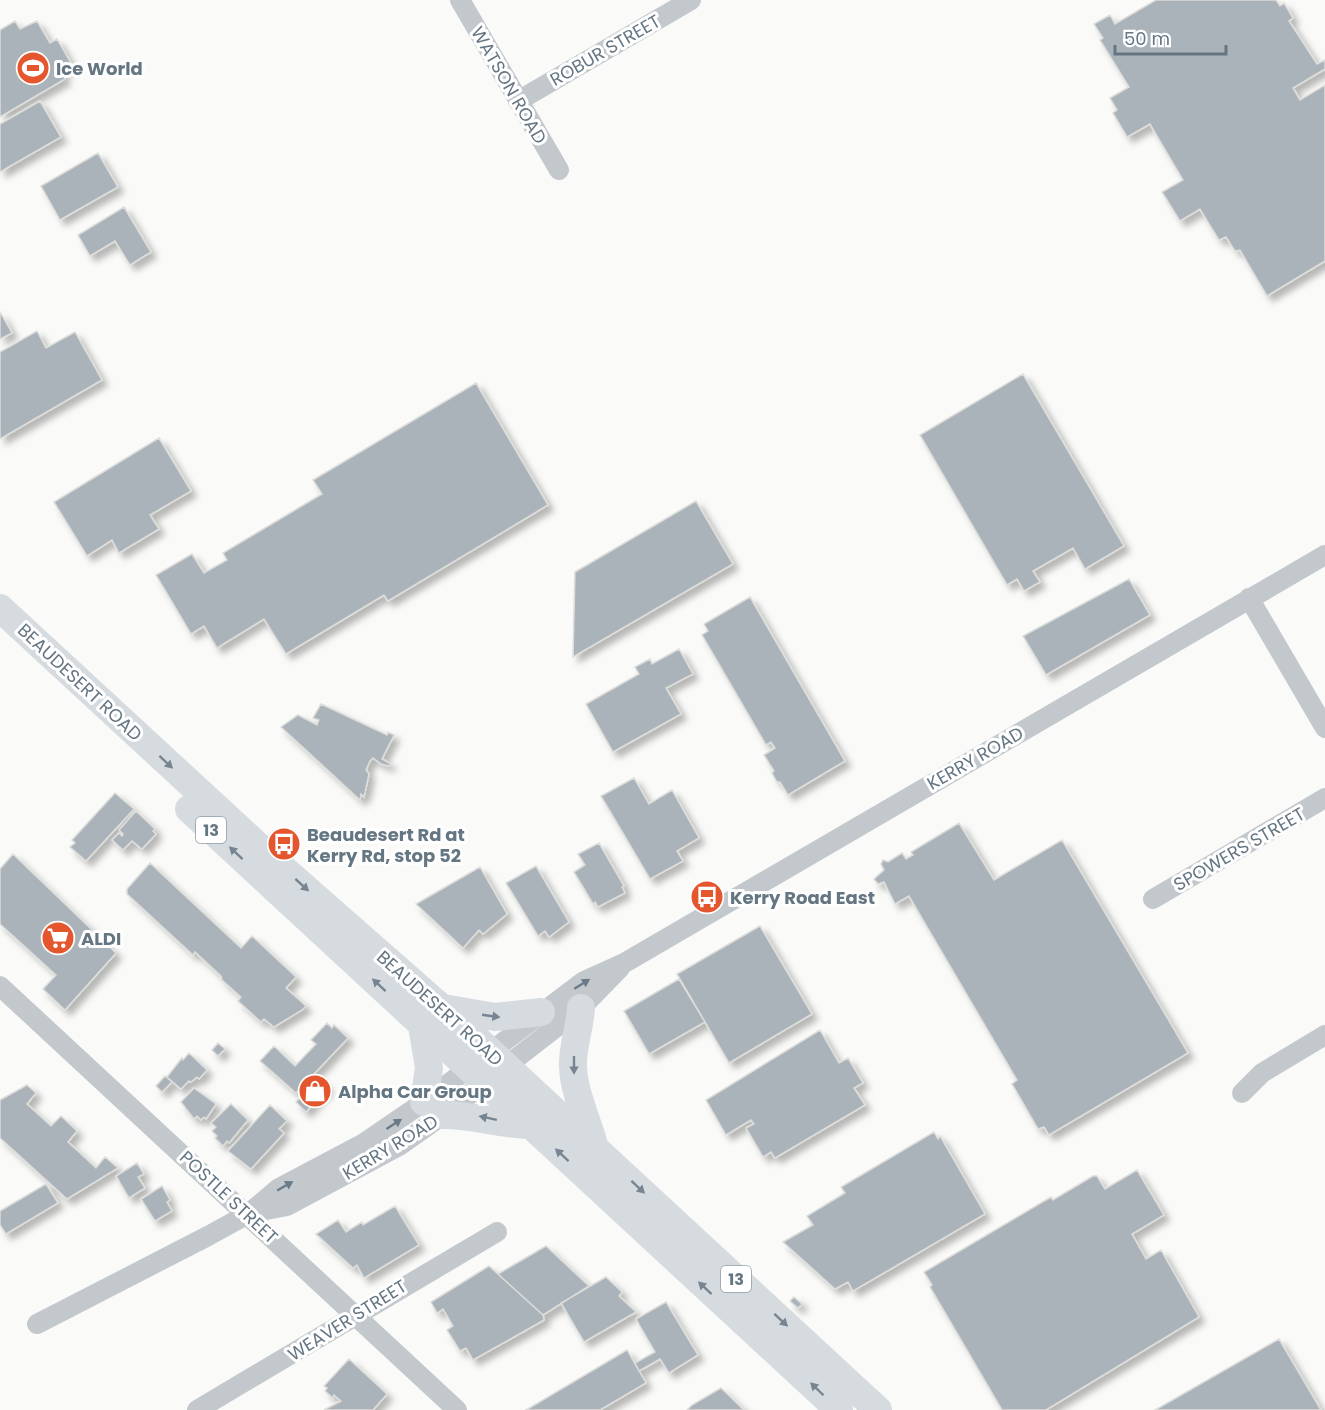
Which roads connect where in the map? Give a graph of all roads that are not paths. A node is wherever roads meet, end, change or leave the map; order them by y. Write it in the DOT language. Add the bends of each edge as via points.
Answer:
graph roads {
  1 [pos="460,0"];
  2 [pos="691,0"];
  3 [pos="661,8"];
  4 [pos="518,101"];
  5 [pos="559,170"];
  6 [pos="1325,555"];
  7 [pos="1249,598"];
  8 [pos="0,608"];
  9 [pos="0,635"];
  10 [pos="1325,728"];
  11 [pos="1325,798"];
  12 [pos="1153,899"];
  13 [pos="626,962"];
  14 [pos="0,986"];
  15 [pos="581,1008"];
  16 [pos="541,1012"];
  17 [pos="431,1016"];
  18 [pos="1325,1035"];
  19 [pos="487,1068"];
  20 [pos="1242,1093"];
  21 [pos="434,1109"];
  22 [pos="531,1125"];
  23 [pos="595,1148"];
  24 [pos="248,1214"];
  25 [pos="497,1232"];
  26 [pos="353,1316"];
  27 [pos="37,1323"];
  28 [pos="197,1410"];
  29 [pos="457,1410"];
  30 [pos="839,1410"];
  31 [pos="878,1410"];
  1 -- 4 [label="street, WATSON ROAD"];
  2 -- 3 [label="street, ROBUR STREET"];
  3 -- 4 [label="street, ROBUR STREET"];
  4 -- 5 [label="street, WATSON ROAD"];
  6 -- 7 [label="street, KERRY ROAD"];
  7 -- 10 [label="street"];
  7 -- 13 [label="street, KERRY ROAD"];
  8 -- 17 [label="highway, BEAUDESERT ROAD / 13, one-way" via="271,858"];
  17 -- 9 [label="highway, BEAUDESERT ROAD / 13, one-way"];
  11 -- 12 [label="street, SPOWERS STREET"];
  13 -- 15 [label="street, KERRY ROAD"];
  16 -- 13 [label="street, KERRY ROAD, one-way" via="584,981"];
  14 -- 24 [label="street, POSTLE STREET"];
  15 -- 19 [label="street, KERRY ROAD"];
  15 -- 23 [label="highway, one-way" via="574,1077"];
  17 -- 16 [label="highway, one-way" via="491,1017"];
  16 -- 19 [label="street, KERRY ROAD"];
  17 -- 19 [label="highway, BEAUDESERT ROAD / 13"];
  17 -- 21 [label="highway" via="429,1068"];
  18 -- 20 [label="street" via="1262,1073"];
  19 -- 21 [label="street, KERRY ROAD"];
  19 -- 22 [label="highway, BEAUDESERT ROAD / 13"];
  19 -- 23 [label="highway, BEAUDESERT ROAD / 13"];
  22 -- 21 [label="highway, one-way" via="510,1125"];
  21 -- 24 [label="street, KERRY ROAD" via="279,1188"];
  30 -- 22 [label="highway, BEAUDESERT ROAD / 13, one-way"];
  23 -- 31 [label="highway, BEAUDESERT ROAD / 13, one-way"];
  24 -- 26 [label="street, POSTLE STREET"];
  24 -- 27 [label="street, KERRY ROAD"];
  25 -- 26 [label="street, WEAVER STREET"];
  26 -- 28 [label="street, WEAVER STREET"];
  26 -- 29 [label="street, POSTLE STREET"];
}
